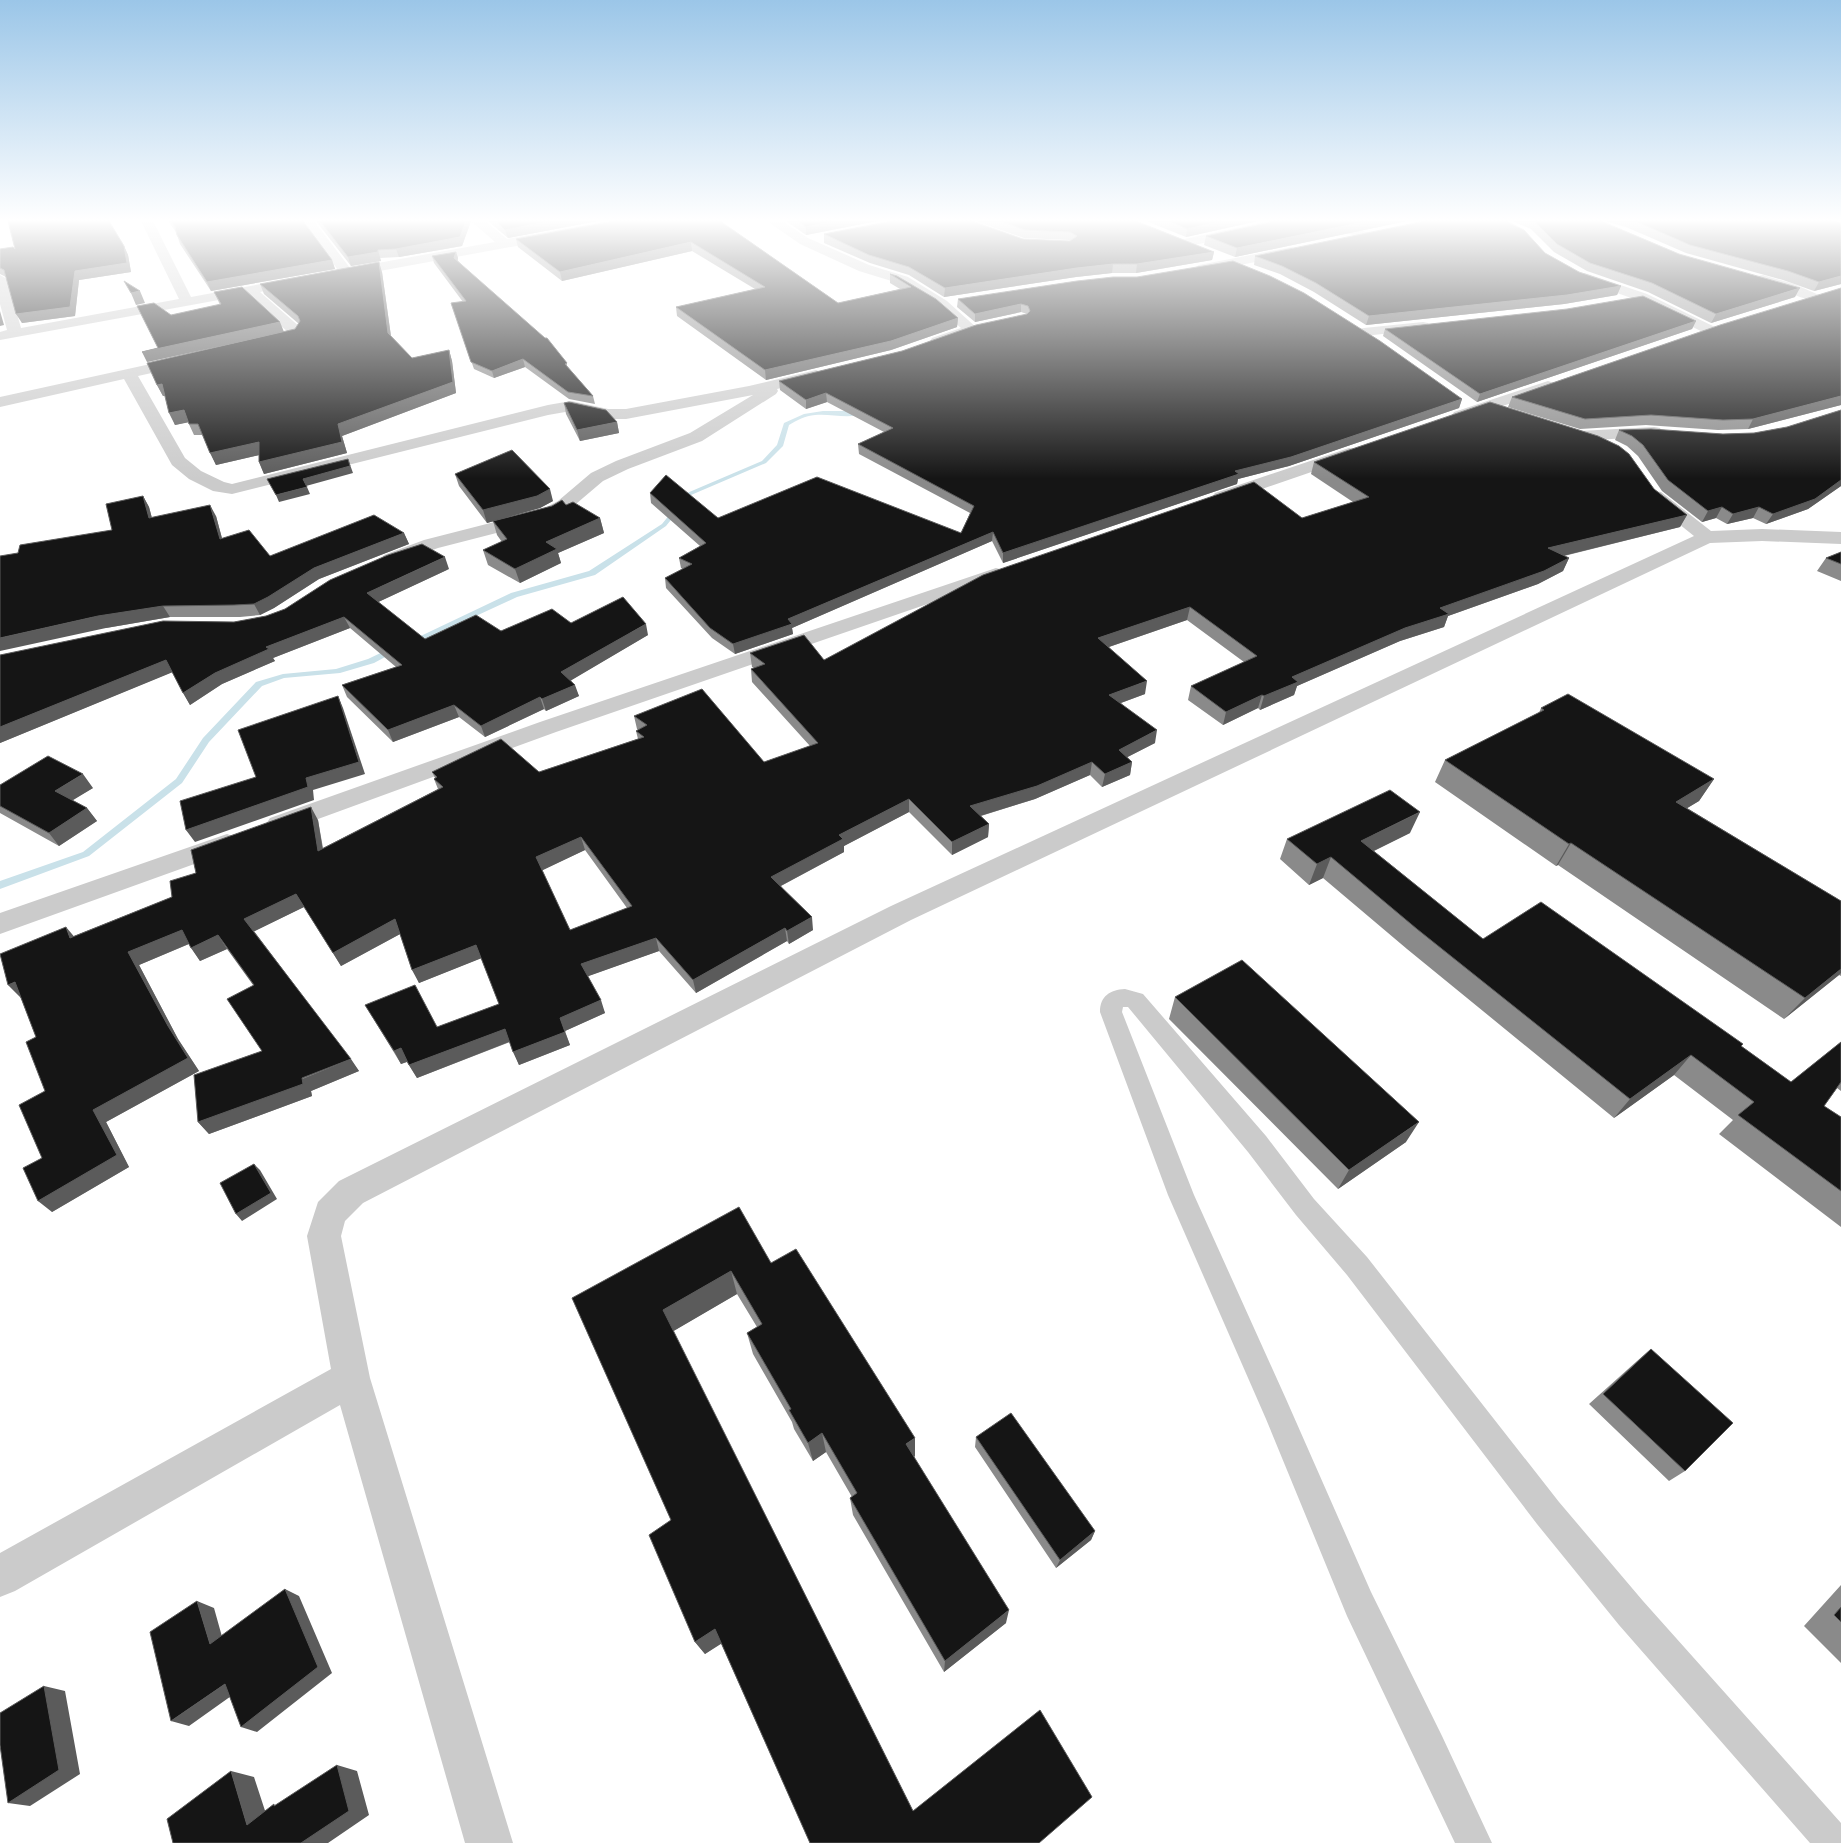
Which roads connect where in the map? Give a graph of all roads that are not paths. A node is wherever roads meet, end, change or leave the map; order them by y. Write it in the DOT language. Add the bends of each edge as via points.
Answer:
graph roads {
  1 [pos="8,307"];
  2 [pos="159,307"];
  3 [pos="268,307"];
  4 [pos="945,307"];
  5 [pos="1661,307"];
  6 [pos="1350,323"];
  7 [pos="1436,324"];
  8 [pos="1729,324"];
  9 [pos="987,326"];
  10 [pos="970,329"];
  11 [pos="1710,330"];
  12 [pos="1364,332"];
  13 [pos="15,333"];
  14 [pos="0,336"];
  15 [pos="1686,339"];
  16 [pos="1384,345"];
  17 [pos="252,346"];
  18 [pos="925,346"];
  19 [pos="205,357"];
  20 [pos="830,371"];
  21 [pos="130,374"];
  22 [pos="1568,379"];
  23 [pos="782,383"];
  24 [pos="0,402"];
  25 [pos="1474,406"];
  26 [pos="1512,416"];
  27 [pos="1447,420"];
  28 [pos="1672,434"];
  29 [pos="1363,449"];
  30 [pos="1620,452"];
  31 [pos="1645,482"];
  32 [pos="1204,503"];
  33 [pos="1707,537"];
  34 [pos="1841,538"];
  35 [pos="376,565"];
  36 [pos="1016,567"];
  37 [pos="0,924"];
  38 [pos="351,1378"];
  39 [pos="0,1576"];
  40 [pos="489,1843"];
  41 [pos="1474,1843"];
  42 [pos="1834,1843"];
  1 -- 13 [label="street"];
  2 -- 13 [label="street"];
  3 -- 17 [label="street" via="296,331 293,336"];
  4 -- 10 [label="street"];
  5 -- 11 [label="street"];
  6 -- 12 [label="street"];
  7 -- 12 [label="street"];
  8 -- 11 [label="street"];
  9 -- 10 [label="street"];
  10 -- 18 [label="street"];
  11 -- 15 [label="street"];
  12 -- 16 [label="street"];
  13 -- 14 [label="street"];
  19 -- 21 [label="street"];
  20 -- 23 [label="street"];
  21 -- 23 [label="street" via="178,461 195,475 232,489 548,410 571,406 608,414 626,414"];
  21 -- 24 [label="street"];
  22 -- 25 [label="street"];
  23 -- 35 [label="street" via="696,437 597,477 564,506 548,514 432,544"];
  25 -- 26 [label="street"];
  25 -- 27 [label="street"];
  28 -- 30 [label="street" via="1571,434"];
  29 -- 32 [label="street"];
  31 -- 33 [label="street" via="1655,496"];
  33 -- 34 [label="street"];
  33 -- 38 [label="street" via="901,913 351,1192 330,1213 324,1236"];
  36 -- 37 [label="street" via="548,727"];
  38 -- 39 [label="street"];
  38 -- 40 [label="street"];
  41 -- 42 [label="lane" via="1359,1604 1181,1195 1111,1012 1111,1004 1116,999 1126,997 1135,1000 1357,1266 1548,1514"];
}
